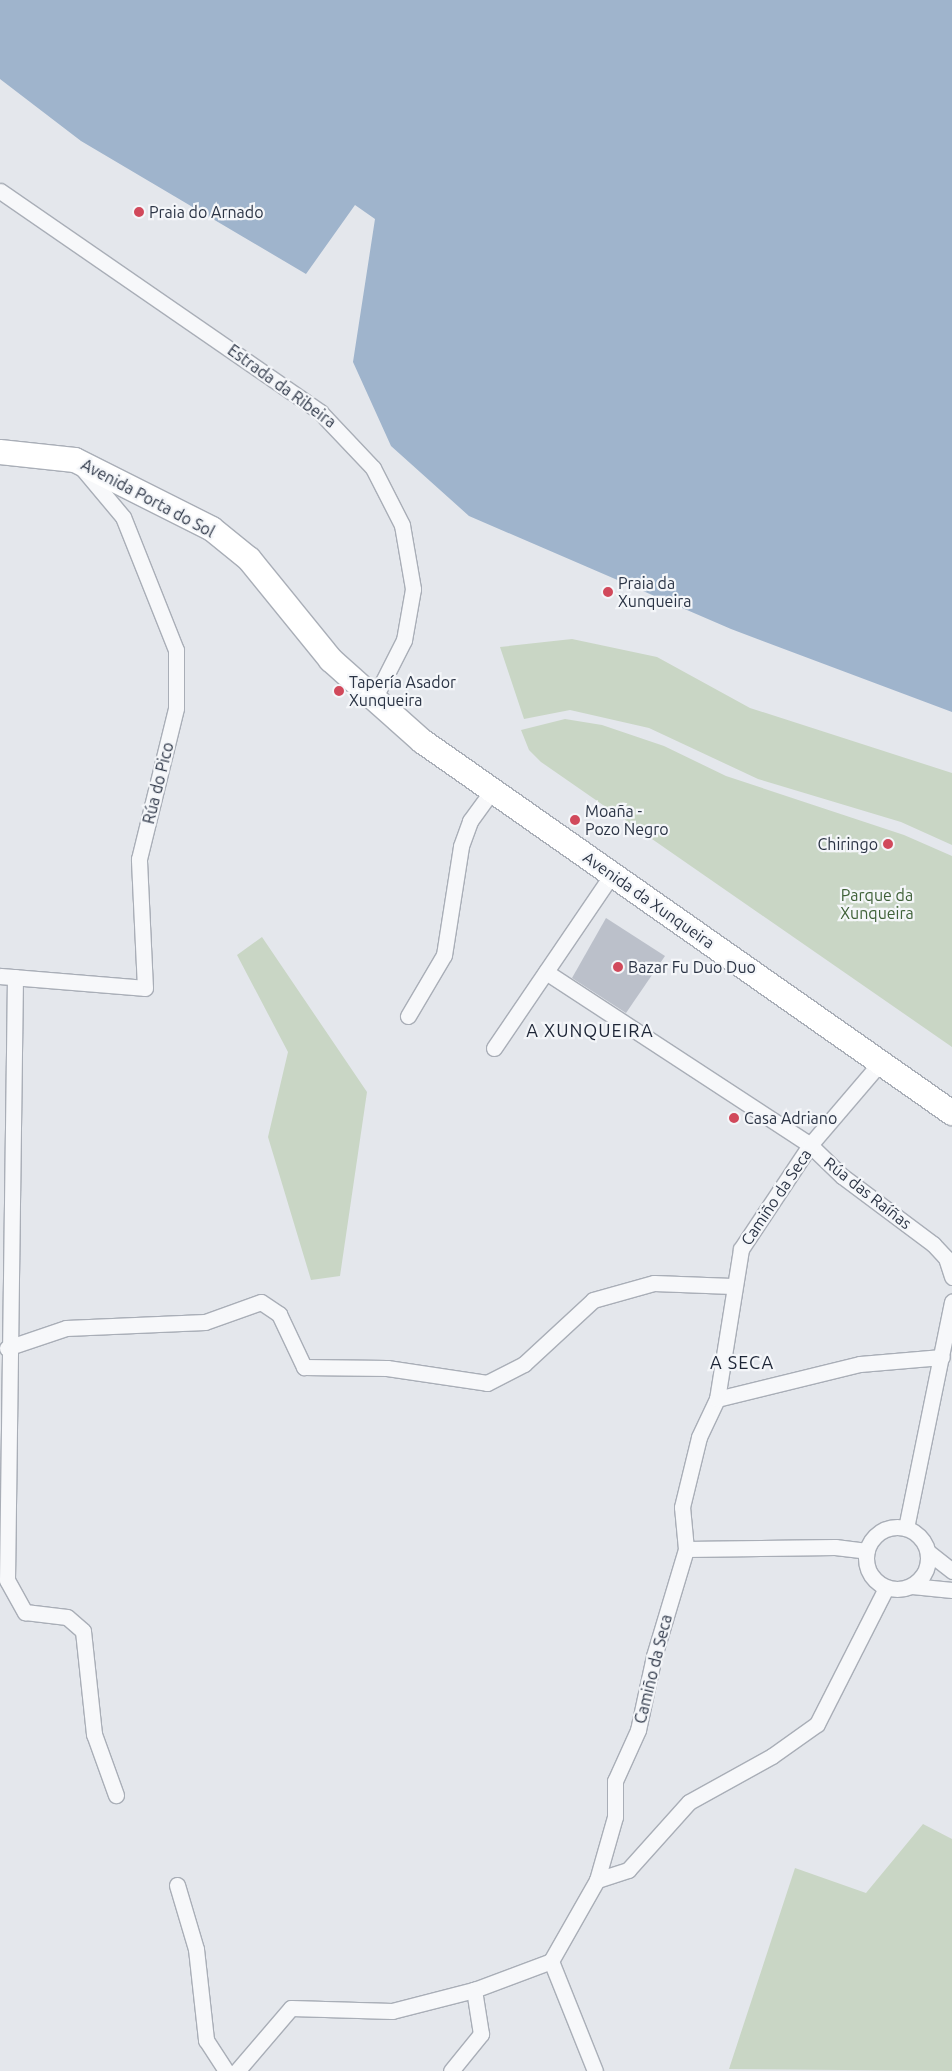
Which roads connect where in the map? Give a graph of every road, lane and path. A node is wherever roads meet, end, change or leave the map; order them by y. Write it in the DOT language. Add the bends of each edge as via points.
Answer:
graph roads {
  1 [pos="0,191"];
  2 [pos="0,452"];
  3 [pos="75,460"];
  4 [pos="373,701"];
  5 [pos="491,792"];
  6 [pos="613,873"];
  7 [pos="546,972"];
  8 [pos="0,976"];
  9 [pos="15,977"];
  10 [pos="408,1016"];
  11 [pos="494,1048"];
  12 [pos="880,1063"];
  13 [pos="952,1113"];
  14 [pos="810,1145"];
  15 [pos="952,1277"];
  16 [pos="732,1286"];
  17 [pos="952,1302"];
  18 [pos="7,1348"];
  19 [pos="942,1357"];
  20 [pos="717,1398"];
  21 [pos="906,1528"];
  22 [pos="686,1549"];
  23 [pos="867,1551"];
  24 [pos="928,1552"];
  25 [pos="952,1571"];
  26 [pos="4,1579"];
  27 [pos="912,1586"];
  28 [pos="886,1588"];
  29 [pos="952,1590"];
  30 [pos="116,1795"];
  31 [pos="597,1880"];
  32 [pos="177,1885"];
  33 [pos="551,1961"];
  34 [pos="474,1990"];
  35 [pos="226,2071"];
  36 [pos="238,2071"];
  37 [pos="451,2071"];
  38 [pos="594,2071"];
  1 -- 4 [label="street, Estrada da Ribeira" via="320,412 373,468 402,526 413,589 404,640"];
  2 -- 3 [label="main road, Avenida Porta do Sol"];
  3 -- 4 [label="main road, Avenida Porta do Sol" via="212,529 249,559 331,660"];
  3 -- 9 [label="street, Rúa do Pico" via="123,517 176,650 176,708 139,859 145,988"];
  4 -- 5 [label="main road, Avenida da Xunqueira"];
  5 -- 6 [label="main road, Avenida da Xunqueira"];
  5 -- 10 [label="street" via="470,821 460,846 444,955"];
  6 -- 7 [label="street"];
  6 -- 12 [label="main road, Avenida da Xunqueira"];
  7 -- 11 [label="street"];
  7 -- 14 [label="street, Rúa das Raíñas"];
  8 -- 9 [label="street, Rúa do Pico"];
  9 -- 18 [label="street"];
  12 -- 13 [label="main road, Avenida da Xunqueira"];
  12 -- 14 [label="street, Camiño da Seca"];
  14 -- 15 [label="street, Rúa das Raíñas" via="842,1176 933,1244 946,1258"];
  14 -- 16 [label="street, Camiño da Seca" via="741,1250"];
  16 -- 18 [label="street" via="654,1284 593,1300 524,1364 487,1383 387,1368 304,1367 279,1314 261,1302 205,1322 66,1328"];
  16 -- 20 [label="street, Camiño da Seca"];
  17 -- 19 [label="street"];
  18 -- 26 [label="street"];
  19 -- 20 [label="street" via="860,1364"];
  19 -- 21 [label="street"];
  20 -- 22 [label="street, Camiño da Seca" via="699,1437 682,1507"];
  21 -- 23 [label="street" via="886,1529"];
  21 -- 24 [label="street" via="920,1537"];
  22 -- 23 [label="street" via="836,1547"];
  22 -- 31 [label="street, Camiño da Seca" via="654,1656 638,1730 615,1781 615,1817"];
  23 -- 28 [label="street" via="872,1577"];
  24 -- 25 [label="street"];
  24 -- 27 [label="street" via="926,1572"];
  26 -- 30 [label="street" via="26,1612 67,1617 84,1631 94,1734"];
  27 -- 28 [label="street"];
  27 -- 29 [label="street"];
  28 -- 31 [label="street" via="817,1724 772,1756 689,1802 628,1870"];
  31 -- 33 [label="street, Camiño da Seca"];
  32 -- 35 [label="street" via="196,1949 206,2040"];
  33 -- 34 [label="street"];
  33 -- 38 [label="street"];
  34 -- 36 [label="street" via="392,2011 291,2008"];
  34 -- 37 [label="street" via="481,2034"];
}
